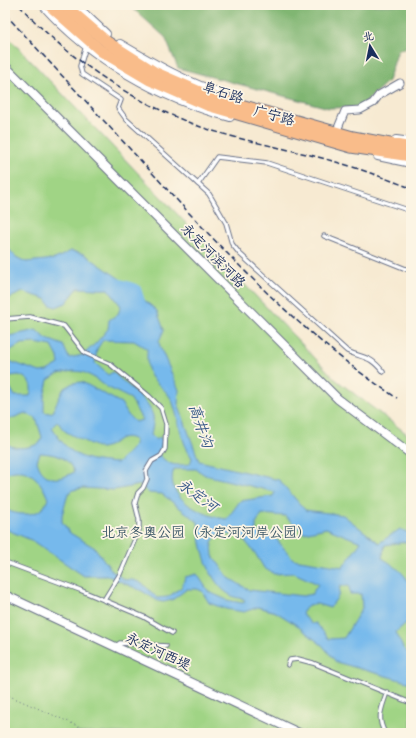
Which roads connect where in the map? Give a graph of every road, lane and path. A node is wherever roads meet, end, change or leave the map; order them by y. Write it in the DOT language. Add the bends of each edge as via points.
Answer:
graph roads {
  1 [pos="43,5"];
  2 [pos="49,5"];
  3 [pos="64,5"];
  4 [pos="75,5"];
  5 [pos="86,45"];
  6 [pos="5,66"];
  7 [pos="400,84"];
  8 [pos="338,128"];
  9 [pos="411,142"];
  10 [pos="411,148"];
  11 [pos="411,156"];
  12 [pos="411,163"];
  13 [pos="198,184"];
  14 [pos="411,211"];
  15 [pos="324,236"];
  16 [pos="411,271"];
  17 [pos="5,319"];
  18 [pos="383,372"];
  19 [pos="411,454"];
  20 [pos="5,562"];
  21 [pos="5,595"];
  22 [pos="104,600"];
  23 [pos="172,632"];
  24 [pos="115,646"];
  25 [pos="166,646"];
  26 [pos="288,665"];
  27 [pos="387,692"];
  28 [pos="5,694"];
  29 [pos="411,703"];
  30 [pos="5,731"];
  31 [pos="8,733"];
  32 [pos="94,733"];
  33 [pos="299,733"];
  34 [pos="385,733"];
  1 -- 5 [label="street, 广宁路"];
  2 -- 11 [label="highway, 阜石路" via="102,51 150,80 207,105 350,147"];
  3 -- 10 [label="highway, 阜石路" via="107,42 154,72 209,96 353,137"];
  4 -- 8 [label="street, 广宁路" via="109,38 156,66 212,91"];
  5 -- 12 [label="street, 广宁路" via="101,58 148,86 206,111 351,151"];
  5 -- 13 [label="lane" via="80,66 82,74 121,100 118,108 126,119"];
  6 -- 19 [label="street, 永定河滨河路" via="338,399"];
  7 -- 8 [label="street" via="379,95 373,103 360,110 345,111"];
  8 -- 9 [label="street, 广宁路"];
  13 -- 14 [label="lane" via="217,157 267,163"];
  13 -- 18 [label="lane" via="217,206 232,244 240,254 347,351 357,356 366,356"];
  15 -- 16 [label="lane"];
  17 -- 22 [label="lane" via="30,317 64,326 85,353 110,364 161,408 166,424 165,449 146,471 144,488 138,493 135,503 139,530 120,574"];
  20 -- 22 [label="lane"];
  21 -- 24 [label="street, 永定河西堤"];
  22 -- 23 [label="lane"];
  24 -- 25 [label="lane" via="120,643"];
  24 -- 33 [label="street, 永定河西堤"];
  26 -- 27 [label="lane" via="290,660 298,659"];
  27 -- 29 [label="lane"];
  27 -- 34 [label="lane" via="380,716 380,724"];
  28 -- 32 [label="path"];
  30 -- 31 [label="path"];
}
